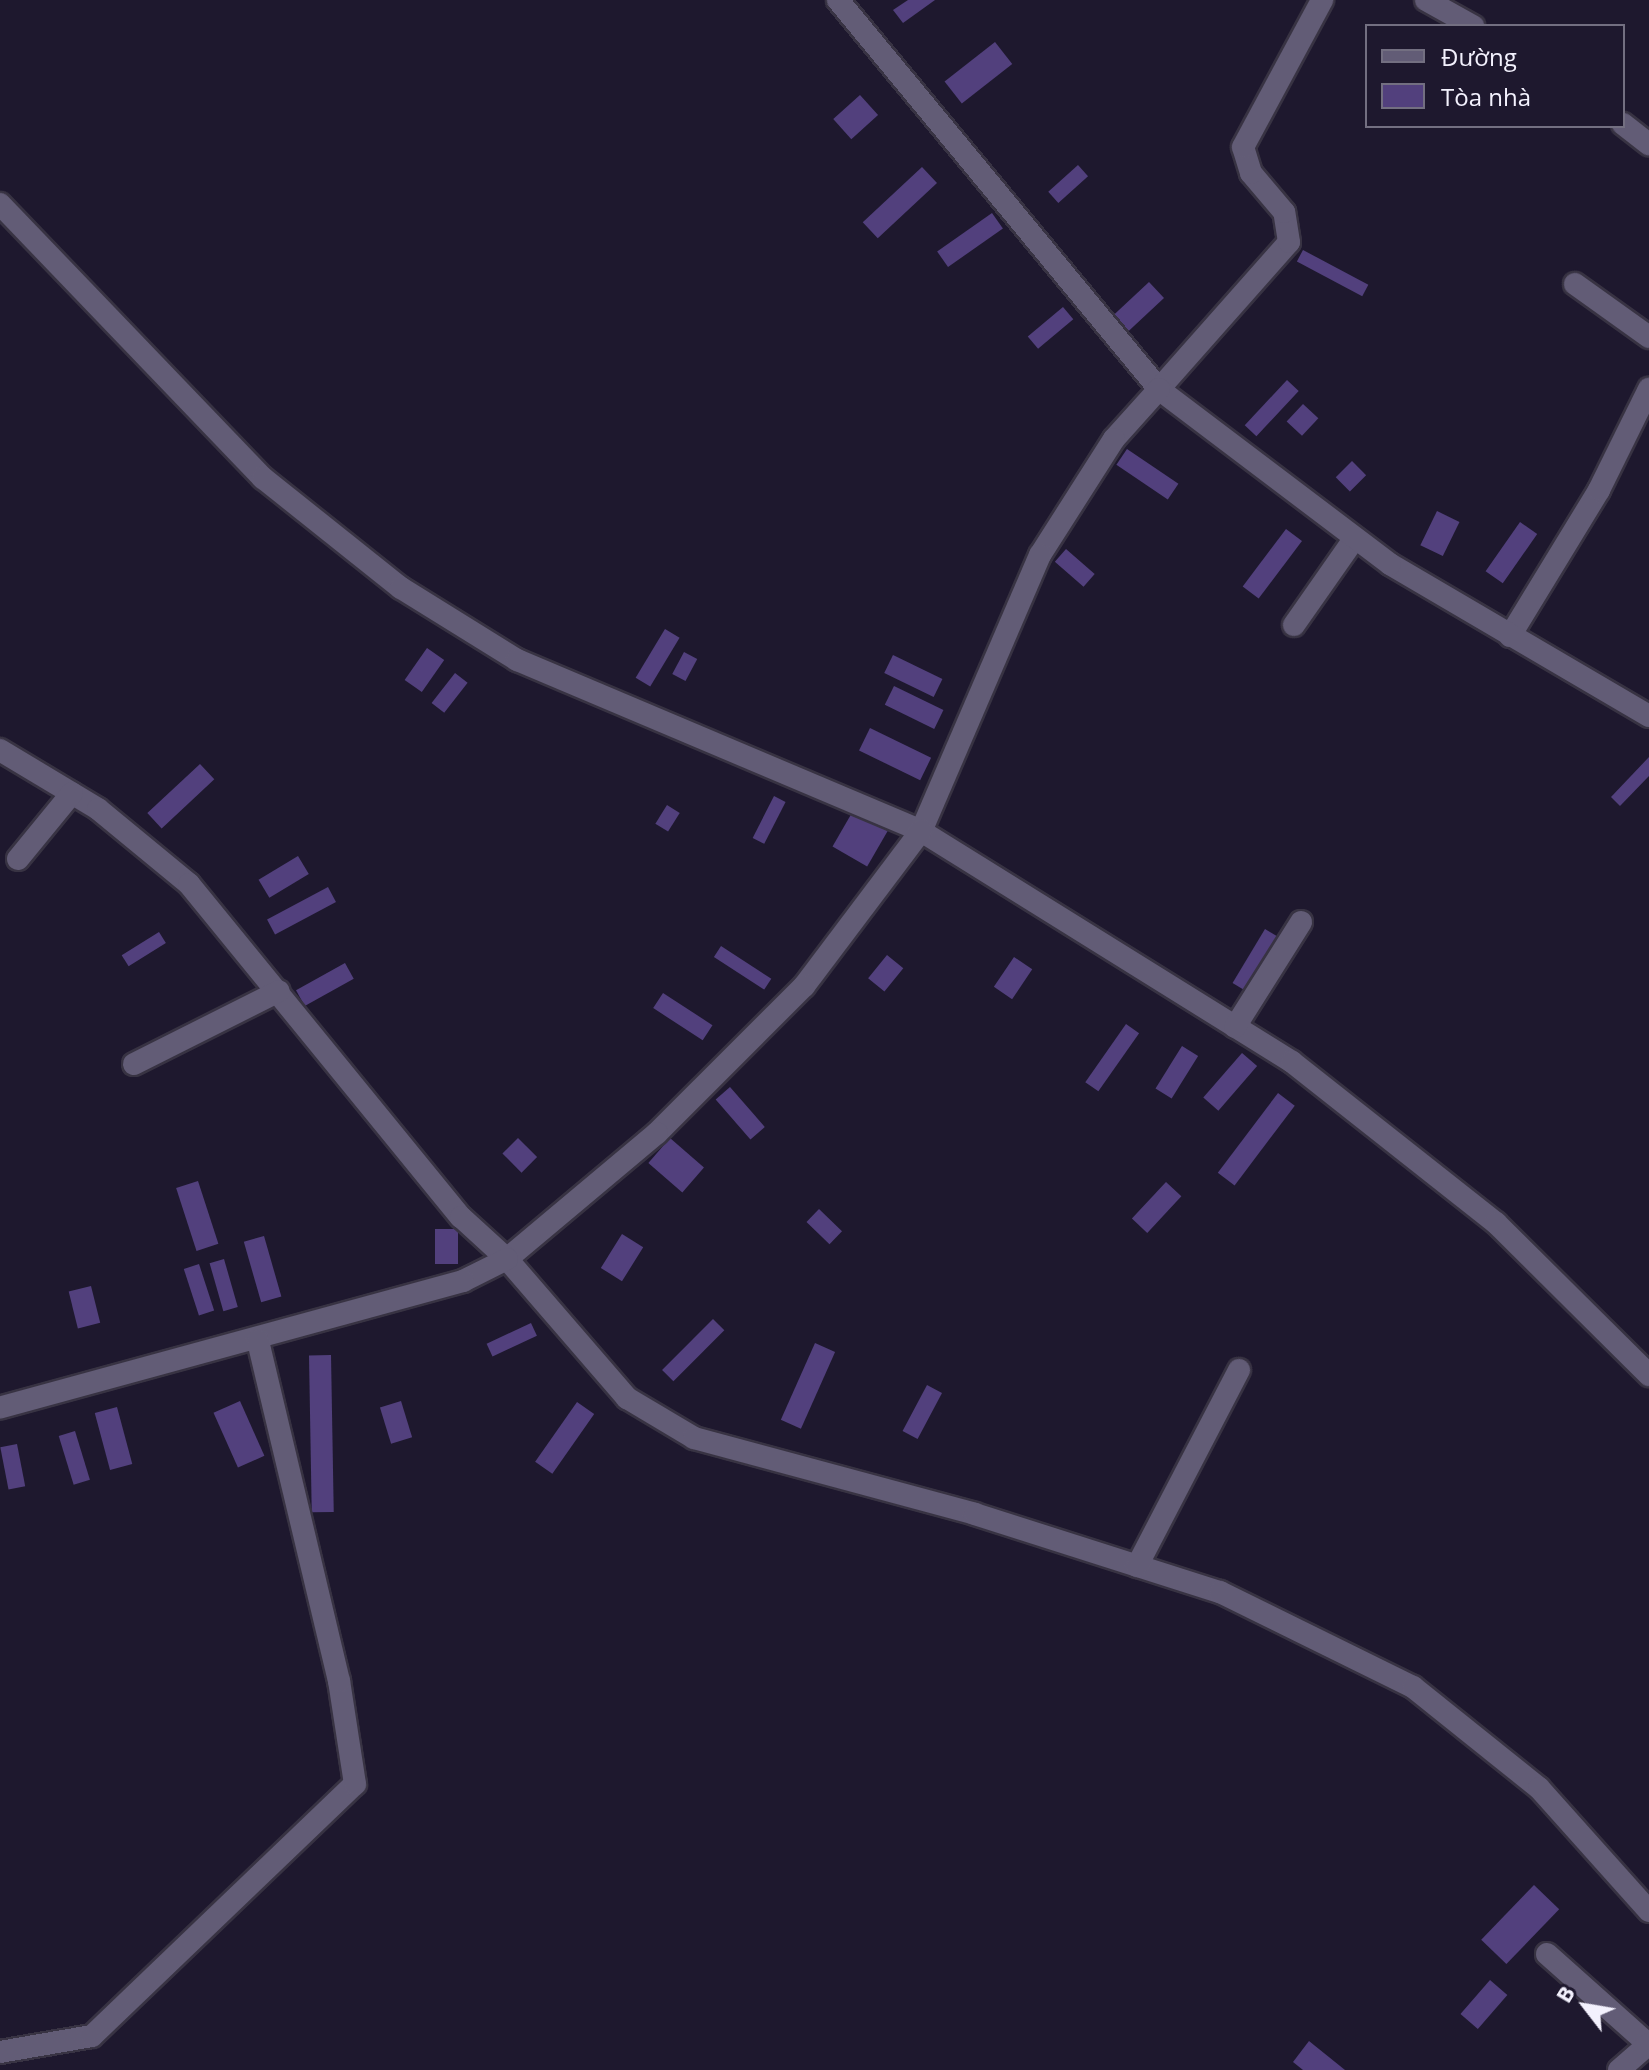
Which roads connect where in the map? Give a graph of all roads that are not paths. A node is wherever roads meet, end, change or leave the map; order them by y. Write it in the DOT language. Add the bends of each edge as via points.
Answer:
graph roads {
  1 [pos="838,0"];
  2 [pos="1322,0"];
  3 [pos="1426,0"];
  4 [pos="1469,24"];
  5 [pos="1625,126"];
  6 [pos="1649,144"];
  7 [pos="0,204"];
  8 [pos="1575,284"];
  9 [pos="1649,337"];
  10 [pos="1159,389"];
  11 [pos="1649,389"];
  12 [pos="1355,538"];
  13 [pos="1294,625"];
  14 [pos="1510,636"];
  15 [pos="1649,716"];
  16 [pos="0,750"];
  17 [pos="72,793"];
  18 [pos="921,831"];
  19 [pos="18,859"];
  20 [pos="1301,922"];
  21 [pos="279,991"];
  22 [pos="1235,1027"];
  23 [pos="134,1064"];
  24 [pos="507,1259"];
  25 [pos="258,1340"];
  26 [pos="1239,1370"];
  27 [pos="1649,1375"];
  28 [pos="0,1408"];
  29 [pos="1137,1566"];
  30 [pos="1649,1911"];
  31 [pos="1547,1954"];
  32 [pos="1649,2045"];
  33 [pos="0,2052"];
  34 [pos="1619,2070"];
  1 -- 10 [label="street"];
  2 -- 10 [label="street" via="1243,147 1251,173 1284,212 1289,242"];
  3 -- 4 [label="street"];
  5 -- 6 [label="street"];
  7 -- 18 [label="street" via="263,478 401,588 517,660"];
  8 -- 9 [label="street"];
  10 -- 12 [label="street"];
  10 -- 18 [label="street" via="1114,439 1040,555"];
  11 -- 14 [label="street" via="1599,490"];
  12 -- 13 [label="street"];
  12 -- 14 [label="street"];
  14 -- 15 [label="street"];
  16 -- 17 [label="street"];
  17 -- 19 [label="street"];
  17 -- 21 [label="street" via="189,884"];
  18 -- 22 [label="street"];
  18 -- 24 [label="street" via="804,986 657,1133"];
  20 -- 22 [label="street"];
  21 -- 23 [label="street"];
  21 -- 24 [label="street" via="461,1217"];
  22 -- 27 [label="street" via="1369,1117 1485,1213"];
  24 -- 25 [label="street" via="463,1281"];
  24 -- 29 [label="street" via="627,1398 694,1438"];
  25 -- 28 [label="street"];
  25 -- 33 [label="street" via="339,1681 355,1784 92,2036"];
  26 -- 29 [label="street"];
  29 -- 30 [label="street" via="1220,1592 1413,1687 1539,1788"];
  31 -- 32 [label="street"];
  32 -- 34 [label="street"];
}
